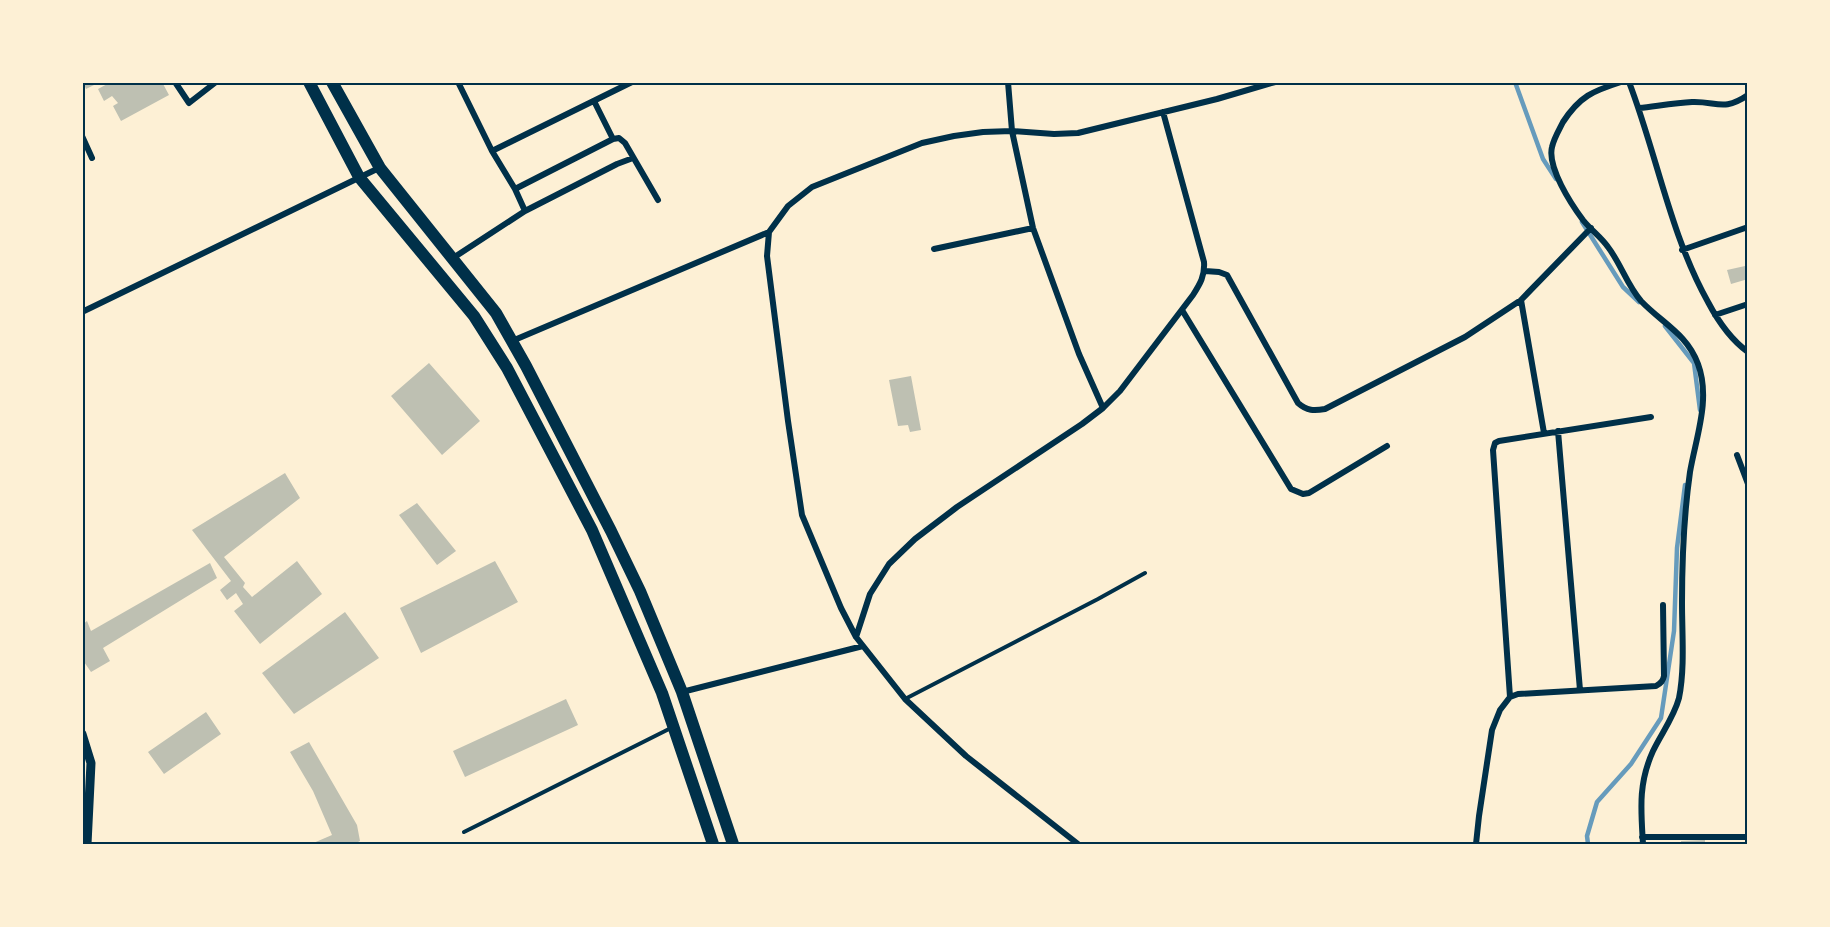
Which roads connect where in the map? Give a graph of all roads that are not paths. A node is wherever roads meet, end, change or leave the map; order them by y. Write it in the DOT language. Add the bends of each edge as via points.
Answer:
graph roads {
  1 [pos="175,82"];
  2 [pos="216,82"];
  3 [pos="309,82"];
  4 [pos="332,82"];
  5 [pos="458,82"];
  6 [pos="632,82"];
  7 [pos="1008,82"];
  8 [pos="1275,82"];
  9 [pos="1621,82"];
  10 [pos="1629,82"];
  11 [pos="1748,95"];
  12 [pos="594,101"];
  13 [pos="1639,108"];
  14 [pos="1163,112"];
  15 [pos="1012,131"];
  16 [pos="82,136"];
  17 [pos="613,139"];
  18 [pos="492,151"];
  19 [pos="92,158"];
  20 [pos="633,158"];
  21 [pos="380,168"];
  22 [pos="359,177"];
  23 [pos="515,189"];
  24 [pos="658,200"];
  25 [pos="525,211"];
  26 [pos="1748,227"];
  27 [pos="1033,228"];
  28 [pos="1590,230"];
  29 [pos="769,232"];
  30 [pos="934,249"];
  31 [pos="1682,250"];
  32 [pos="452,258"];
  33 [pos="1205,271"];
  34 [pos="1521,300"];
  35 [pos="1748,304"];
  36 [pos="1182,310"];
  37 [pos="82,312"];
  38 [pos="1715,315"];
  39 [pos="512,341"];
  40 [pos="1748,352"];
  41 [pos="1103,408"];
  42 [pos="1651,417"];
  43 [pos="1558,431"];
  44 [pos="1544,433"];
  45 [pos="1387,446"];
  46 [pos="1737,455"];
  47 [pos="1748,484"];
  48 [pos="1145,573"];
  49 [pos="1663,605"];
  50 [pos="856,637"];
  51 [pos="863,646"];
  52 [pos="1580,690"];
  53 [pos="682,692"];
  54 [pos="1510,697"];
  55 [pos="905,699"];
  56 [pos="674,726"];
  57 [pos="82,734"];
  58 [pos="464,832"];
  59 [pos="1642,837"];
  60 [pos="1748,837"];
  61 [pos="1730,841"];
  62 [pos="87,844"];
  63 [pos="713,844"];
  64 [pos="733,844"];
  65 [pos="1078,844"];
  66 [pos="1476,844"];
  67 [pos="1643,844"];
  1 -- 2 [label="street" via="189,103"];
  3 -- 22 [label="main road"];
  4 -- 21 [label="main road"];
  5 -- 18 [label="street"];
  6 -- 12 [label="street"];
  7 -- 15 [label="street"];
  8 -- 14 [label="street"];
  9 -- 28 [label="street" via="1593,91 1575,107 1551,148 1561,184"];
  10 -- 13 [label="street"];
  11 -- 13 [label="street" via="1723,106 1692,102"];
  12 -- 17 [label="street"];
  12 -- 18 [label="street"];
  13 -- 31 [label="street"];
  14 -- 15 [label="street" via="1078,133"];
  14 -- 33 [label="street"];
  15 -- 27 [label="street"];
  15 -- 29 [label="street" via="964,134 922,143 812,187 788,206"];
  16 -- 19 [label="street"];
  17 -- 20 [label="street" via="625,142"];
  17 -- 23 [label="street"];
  18 -- 23 [label="street"];
  20 -- 24 [label="street"];
  20 -- 25 [label="street"];
  21 -- 22 [label="street"];
  21 -- 32 [label="main road"];
  22 -- 37 [label="street"];
  22 -- 56 [label="main road" via="474,316 507,368 592,530"];
  23 -- 25 [label="street"];
  25 -- 32 [label="street"];
  26 -- 31 [label="street"];
  27 -- 30 [label="street"];
  27 -- 41 [label="street"];
  28 -- 34 [label="street"];
  28 -- 59 [label="street" via="1610,249 1640,300 1685,340 1699,366 1702,389 1700,428 1688,495 1682,680 1678,701 1642,782"];
  29 -- 39 [label="street"];
  29 -- 50 [label="street" via="767,256 802,515"];
  31 -- 38 [label="street"];
  32 -- 39 [label="main road" via="496,313"];
  33 -- 34 [label="street" via="1227,275 1298,403 1316,411 1465,337"];
  33 -- 36 [label="street"];
  34 -- 44 [label="street"];
  35 -- 38 [label="street"];
  36 -- 41 [label="street"];
  36 -- 45 [label="street" via="1298,493 1309,493"];
  38 -- 40 [label="street"];
  39 -- 53 [label="main road" via="611,531"];
  41 -- 50 [label="street" via="915,539 879,579"];
  42 -- 43 [label="street"];
  43 -- 44 [label="street"];
  43 -- 52 [label="street"];
  44 -- 54 [label="street" via="1498,441 1493,447"];
  46 -- 47 [label="street"];
  48 -- 55 [label="lane"];
  49 -- 52 [label="street" via="1664,675 1660,684"];
  50 -- 51 [label="street"];
  51 -- 53 [label="street"];
  51 -- 55 [label="street"];
  52 -- 54 [label="street"];
  53 -- 64 [label="main road"];
  54 -- 66 [label="street" via="1492,730"];
  55 -- 65 [label="street" via="966,756"];
  56 -- 58 [label="lane"];
  56 -- 63 [label="main road"];
  57 -- 62 [label="street" via="91,763"];
  59 -- 61 [label="street"];
  59 -- 67 [label="street"];
  60 -- 61 [label="street"];
}
